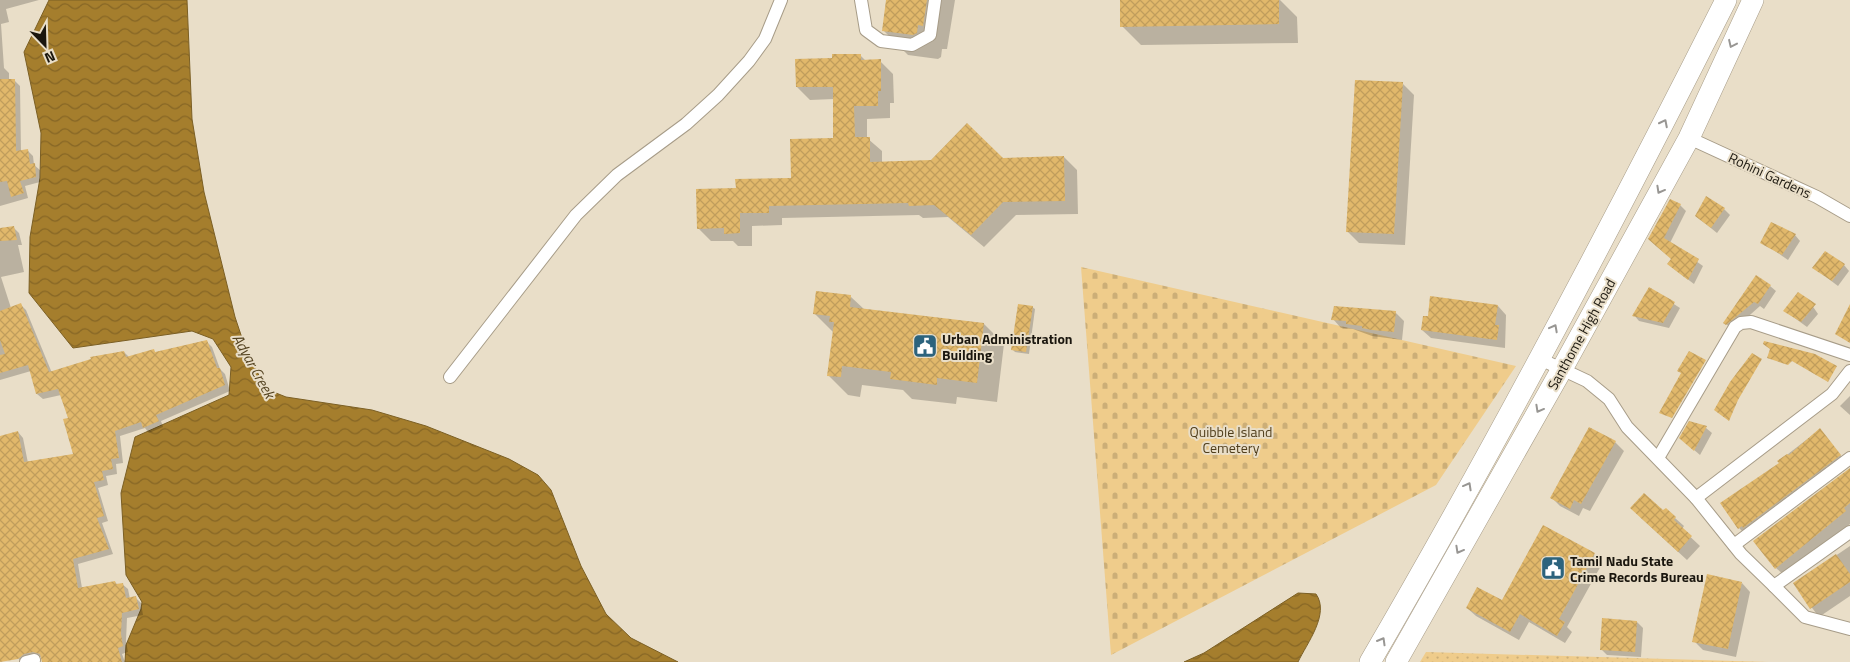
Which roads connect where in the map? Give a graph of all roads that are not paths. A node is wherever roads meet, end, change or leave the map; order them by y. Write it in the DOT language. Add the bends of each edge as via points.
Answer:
graph roads {
  1 [pos="781,0"];
  2 [pos="860,0"];
  3 [pos="935,0"];
  4 [pos="1726,0"];
  5 [pos="1753,0"];
  6 [pos="1689,138"];
  7 [pos="1850,216"];
  8 [pos="1850,355"];
  9 [pos="1538,358"];
  10 [pos="1562,369"];
  11 [pos="1850,371"];
  12 [pos="450,377"];
  13 [pos="1658,458"];
  14 [pos="1850,458"];
  15 [pos="1696,498"];
  16 [pos="1850,532"];
  17 [pos="1734,545"];
  18 [pos="1774,586"];
  19 [pos="1850,629"];
  20 [pos="1370,662"];
  21 [pos="1396,662"];
  1 -- 12 [label="street" via="764,39 749,61 718,95 617,175 576,215"];
  2 -- 3 [label="street" via="866,30 881,41 912,45 930,36"];
  9 -- 4 [label="main road, Santhome High Road, one-way"];
  5 -- 6 [label="main road, Santhome High Road, one-way"];
  6 -- 7 [label="street, Rohini Gardens" via="1817,197"];
  6 -- 10 [label="main road, Santhome High Road, one-way"];
  8 -- 13 [label="street" via="1751,322 1742,322 1735,327"];
  9 -- 10 [label="street"];
  20 -- 9 [label="main road, Santhome High Road, one-way"];
  10 -- 13 [label="street" via="1587,380 1609,400 1627,427"];
  10 -- 21 [label="main road, Santhome High Road, one-way"];
  11 -- 15 [label="street" via="1832,394"];
  13 -- 15 [label="street"];
  14 -- 17 [label="street"];
  15 -- 17 [label="street"];
  16 -- 18 [label="street"];
  17 -- 18 [label="street"];
  18 -- 19 [label="street" via="1805,617"];
}
